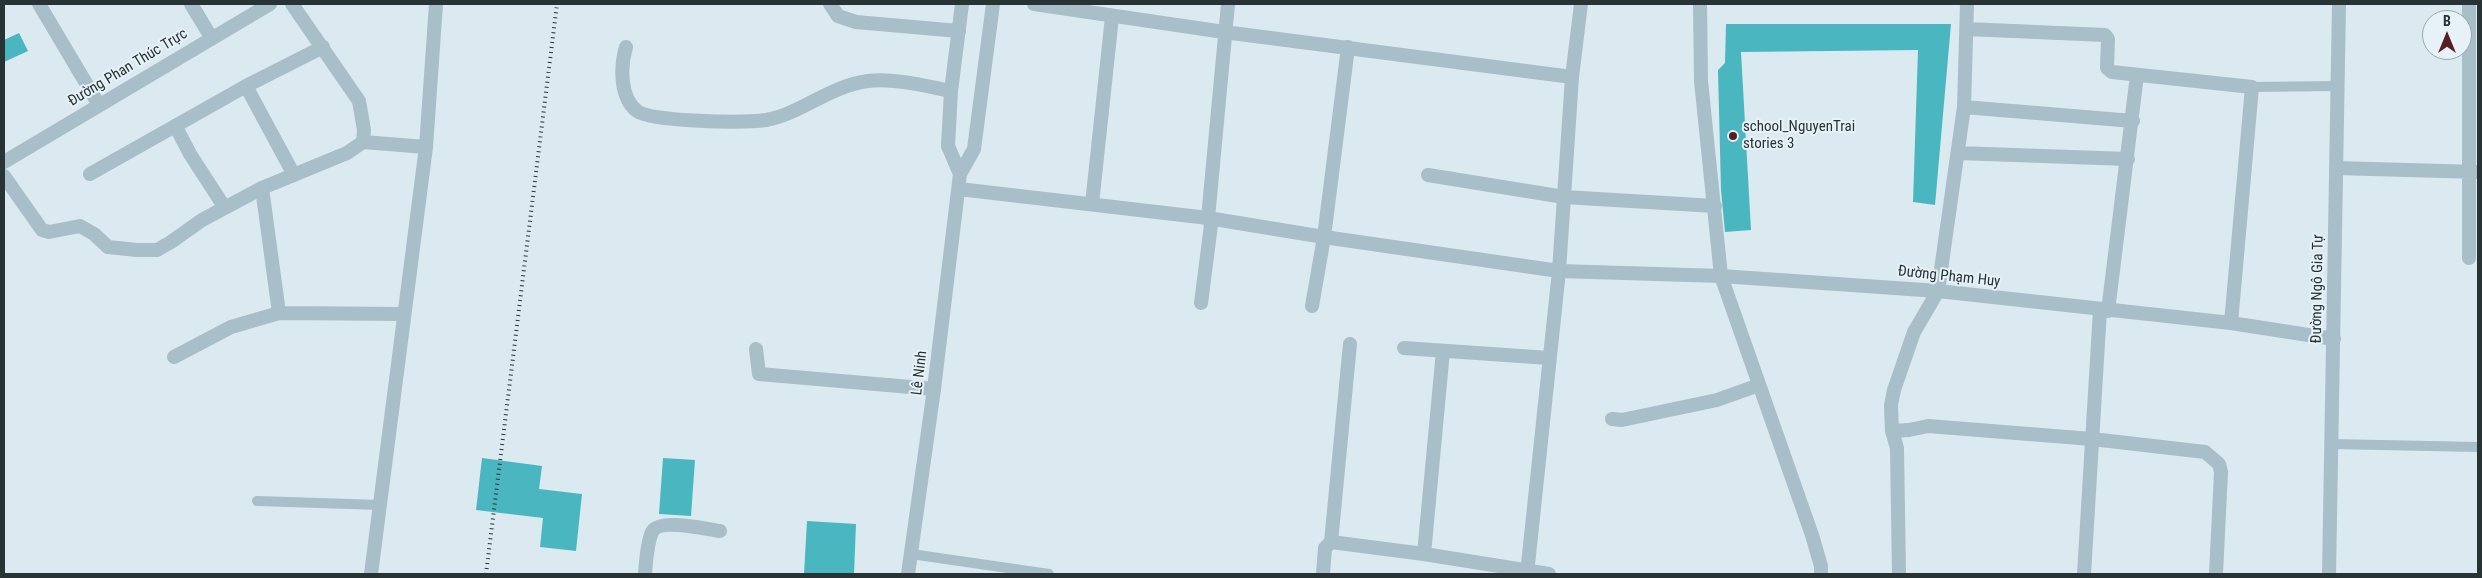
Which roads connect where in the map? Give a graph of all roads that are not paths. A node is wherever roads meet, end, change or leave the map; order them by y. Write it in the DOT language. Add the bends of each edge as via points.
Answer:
graph roads {
  1 [pos="39,4"];
  2 [pos="191,4"];
  3 [pos="270,4"];
  4 [pos="292,4"];
  5 [pos="436,4"];
  6 [pos="830,4"];
  7 [pos="962,4"];
  8 [pos="993,4"];
  9 [pos="1034,4"];
  10 [pos="1228,4"];
  11 [pos="1581,4"];
  12 [pos="1700,4"];
  13 [pos="1967,4"];
  14 [pos="2339,4"];
  15 [pos="2469,4"];
  16 [pos="1112,17"];
  17 [pos="1967,29"];
  18 [pos="959,31"];
  19 [pos="1224,32"];
  20 [pos="211,37"];
  21 [pos="323,47"];
  22 [pos="626,47"];
  23 [pos="1348,47"];
  24 [pos="2474,47"];
  25 [pos="2138,74"];
  26 [pos="1572,77"];
  27 [pos="246,86"];
  28 [pos="2337,86"];
  29 [pos="2252,87"];
  30 [pos="951,91"];
  31 [pos="99,105"];
  32 [pos="1964,106"];
  33 [pos="2133,121"];
  34 [pos="176,127"];
  35 [pos="363,142"];
  36 [pos="426,147"];
  37 [pos="1958,153"];
  38 [pos="2128,159"];
  39 [pos="4,162"];
  40 [pos="2336,168"];
  41 [pos="2473,172"];
  42 [pos="90,174"];
  43 [pos="294,175"];
  44 [pos="1428,175"];
  45 [pos="4,176"];
  46 [pos="959,182"];
  47 [pos="262,188"];
  48 [pos="1564,197"];
  49 [pos="1092,204"];
  50 [pos="1715,206"];
  51 [pos="225,208"];
  52 [pos="1208,218"];
  53 [pos="1324,237"];
  54 [pos="2469,258"];
  55 [pos="1559,271"];
  56 [pos="1721,276"];
  57 [pos="1938,291"];
  58 [pos="1201,302"];
  59 [pos="1312,306"];
  60 [pos="2104,310"];
  61 [pos="279,313"];
  62 [pos="404,314"];
  63 [pos="2231,323"];
  64 [pos="2334,339"];
  65 [pos="1350,344"];
  66 [pos="1404,348"];
  67 [pos="756,349"];
  68 [pos="1443,351"];
  69 [pos="174,357"];
  70 [pos="1549,358"];
  71 [pos="1759,385"];
  72 [pos="934,389"];
  73 [pos="1612,419"];
  74 [pos="1892,431"];
  75 [pos="2092,439"];
  76 [pos="2331,444"];
  77 [pos="2478,447"];
  78 [pos="257,501"];
  79 [pos="381,506"];
  80 [pos="720,531"];
  81 [pos="1331,542"];
  82 [pos="911,554"];
  83 [pos="1424,554"];
  84 [pos="1527,572"];
  85 [pos="371,574"];
  86 [pos="646,574"];
  87 [pos="908,574"];
  88 [pos="1049,574"];
  89 [pos="1323,574"];
  90 [pos="1549,574"];
  91 [pos="1820,574"];
  92 [pos="1899,574"];
  93 [pos="2084,574"];
  94 [pos="2216,574"];
  95 [pos="2329,574"];
  1 -- 31 [label="street"];
  2 -- 20 [label="street"];
  3 -- 20 [label="street, Đường Phan Thúc Trực"];
  4 -- 21 [label="street"];
  5 -- 36 [label="street"];
  6 -- 18 [label="street" via="838,16 856,22"];
  7 -- 18 [label="street"];
  8 -- 46 [label="street, Lê Ninh" via="974,149"];
  9 -- 16 [label="street"];
  10 -- 19 [label="street"];
  11 -- 26 [label="street"];
  12 -- 50 [label="street" via="1701,81"];
  13 -- 17 [label="street"];
  14 -- 28 [label="street, Đường Ngô Gia Tự"];
  15 -- 24 [label="street"];
  16 -- 19 [label="street"];
  16 -- 49 [label="street"];
  17 -- 25 [label="street" via="2104,34 2108,39 2108,70"];
  17 -- 32 [label="street"];
  18 -- 30 [label="street"];
  19 -- 23 [label="street"];
  19 -- 52 [label="street"];
  20 -- 31 [label="street, Đường Phan Thúc Trực"];
  21 -- 27 [label="street"];
  21 -- 35 [label="street" via="359,101"];
  22 -- 30 [label="street" via="622,63 625,94 638,112 649,116 704,121 766,120 840,88 868,81 890,81"];
  23 -- 26 [label="street"];
  23 -- 53 [label="street"];
  24 -- 41 [label="street"];
  25 -- 29 [label="street"];
  25 -- 33 [label="street"];
  26 -- 48 [label="street"];
  27 -- 34 [label="street"];
  27 -- 43 [label="street"];
  28 -- 29 [label="lane"];
  28 -- 40 [label="street, Đường Ngô Gia Tự"];
  29 -- 63 [label="street"];
  30 -- 46 [label="street" via="948,146"];
  31 -- 39 [label="street, Đường Phan Thúc Trực"];
  32 -- 33 [label="street"];
  32 -- 37 [label="street"];
  33 -- 38 [label="street"];
  34 -- 42 [label="street"];
  34 -- 51 [label="street"];
  35 -- 36 [label="street"];
  35 -- 43 [label="street" via="347,153"];
  36 -- 62 [label="street"];
  37 -- 38 [label="street"];
  37 -- 57 [label="street"];
  38 -- 60 [label="street"];
  40 -- 41 [label="street"];
  40 -- 64 [label="street, Đường Ngô Gia Tự"];
  41 -- 54 [label="street"];
  43 -- 47 [label="street"];
  44 -- 48 [label="street"];
  45 -- 51 [label="street" via="42,230 49,232 80,226 108,247 157,250"];
  46 -- 49 [label="street, Đường Phạm Huy"];
  46 -- 72 [label="street, Lê Ninh"];
  47 -- 51 [label="street"];
  47 -- 61 [label="street"];
  48 -- 50 [label="street"];
  48 -- 55 [label="street"];
  49 -- 52 [label="street, Đường Phạm Huy"];
  50 -- 56 [label="street"];
  52 -- 53 [label="street, Đường Phạm Huy"];
  52 -- 58 [label="street" via="1211,225"];
  53 -- 55 [label="street, Đường Phạm Huy"];
  53 -- 59 [label="street"];
  55 -- 56 [label="street, Đường Phạm Huy"];
  55 -- 70 [label="street"];
  56 -- 57 [label="street, Đường Phạm Huy"];
  56 -- 71 [label="street"];
  57 -- 60 [label="street, Đường Phạm Huy"];
  57 -- 74 [label="street" via="1914,332 1894,390"];
  60 -- 63 [label="street, Đường Phạm Huy"];
  60 -- 75 [label="street"];
  61 -- 62 [label="street"];
  61 -- 69 [label="street" via="231,327"];
  62 -- 79 [label="street"];
  63 -- 64 [label="street, Đường Phạm Huy"];
  64 -- 76 [label="street, Đường Ngô Gia Tự"];
  65 -- 81 [label="street"];
  66 -- 68 [label="street"];
  67 -- 72 [label="street" via="758,374"];
  68 -- 70 [label="street"];
  68 -- 83 [label="street"];
  70 -- 84 [label="street"];
  71 -- 73 [label="street" via="1717,400 1622,420"];
  71 -- 91 [label="street" via="1812,535 1822,566"];
  72 -- 82 [label="street, Lê Ninh"];
  74 -- 75 [label="street" via="1928,426"];
  74 -- 92 [label="street" via="1897,448"];
  75 -- 93 [label="street"];
  75 -- 94 [label="street" via="2205,452 2214,457 2221,472"];
  76 -- 77 [label="lane"];
  76 -- 95 [label="street, Đường Ngô Gia Tự"];
  78 -- 79 [label="lane"];
  79 -- 85 [label="street"];
  80 -- 86 [label="street" via="657,526 650,538"];
  81 -- 83 [label="street"];
  81 -- 89 [label="street" via="1325,548"];
  82 -- 87 [label="street, Lê Ninh"];
  82 -- 88 [label="lane"];
  83 -- 84 [label="street"];
  84 -- 90 [label="street"];
}
